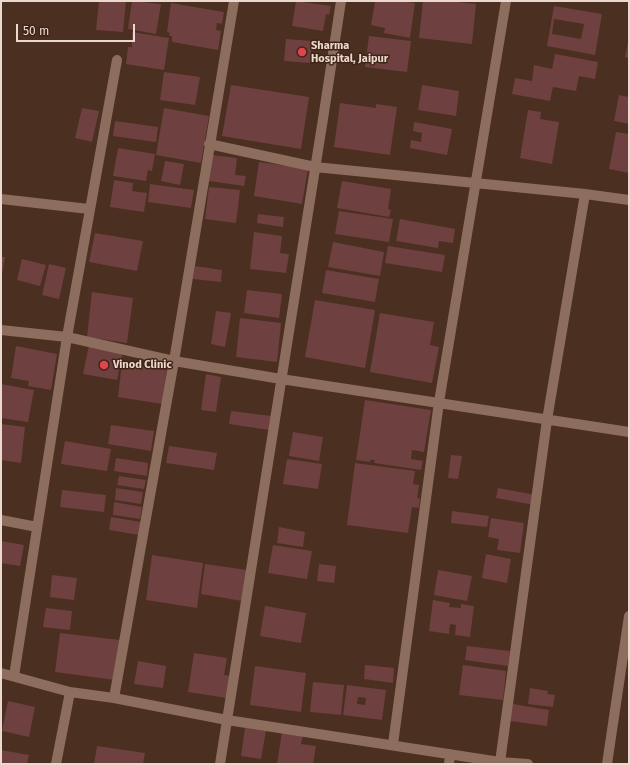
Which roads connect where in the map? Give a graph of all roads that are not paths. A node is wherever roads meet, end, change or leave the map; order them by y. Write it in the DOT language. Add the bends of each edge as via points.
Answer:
graph roads {
  1 [pos="234,1"];
  2 [pos="341,1"];
  3 [pos="506,1"];
  4 [pos="116,60"];
  5 [pos="209,144"];
  6 [pos="315,167"];
  7 [pos="475,183"];
  8 [pos="585,194"];
  9 [pos="1,199"];
  10 [pos="629,200"];
  11 [pos="89,209"];
  12 [pos="1,330"];
  13 [pos="66,337"];
  14 [pos="174,361"];
  15 [pos="281,379"];
  16 [pos="439,402"];
  17 [pos="547,420"];
  18 [pos="629,432"];
  19 [pos="1,520"];
  20 [pos="37,527"];
  21 [pos="629,616"];
  22 [pos="1,674"];
  23 [pos="14,676"];
  24 [pos="70,692"];
  25 [pos="114,698"];
  26 [pos="227,720"];
  27 [pos="393,744"];
  28 [pos="449,759"];
  29 [pos="500,762"];
  30 [pos="56,764"];
  31 [pos="220,764"];
  32 [pos="528,764"];
  33 [pos="607,764"];
  1 -- 5 [label="street"];
  2 -- 6 [label="street"];
  3 -- 7 [label="street"];
  4 -- 11 [label="street"];
  5 -- 6 [label="street"];
  5 -- 14 [label="street"];
  6 -- 7 [label="street"];
  6 -- 15 [label="street"];
  7 -- 8 [label="street"];
  7 -- 16 [label="street"];
  8 -- 10 [label="street"];
  8 -- 17 [label="street"];
  9 -- 11 [label="street"];
  11 -- 13 [label="street"];
  12 -- 13 [label="street"];
  13 -- 14 [label="street"];
  13 -- 20 [label="street"];
  14 -- 15 [label="street"];
  14 -- 25 [label="street"];
  15 -- 16 [label="street"];
  15 -- 26 [label="street"];
  16 -- 17 [label="street"];
  16 -- 27 [label="street"];
  17 -- 18 [label="street"];
  17 -- 29 [label="street"];
  19 -- 20 [label="street"];
  20 -- 23 [label="street"];
  21 -- 33 [label="street"];
  22 -- 23 [label="street"];
  23 -- 24 [label="street"];
  24 -- 25 [label="street"];
  24 -- 30 [label="street"];
  25 -- 26 [label="street"];
  26 -- 27 [label="street"];
  26 -- 31 [label="street"];
  27 -- 28 [label="street"];
  28 -- 29 [label="street"];
  29 -- 32 [label="street"];
}
